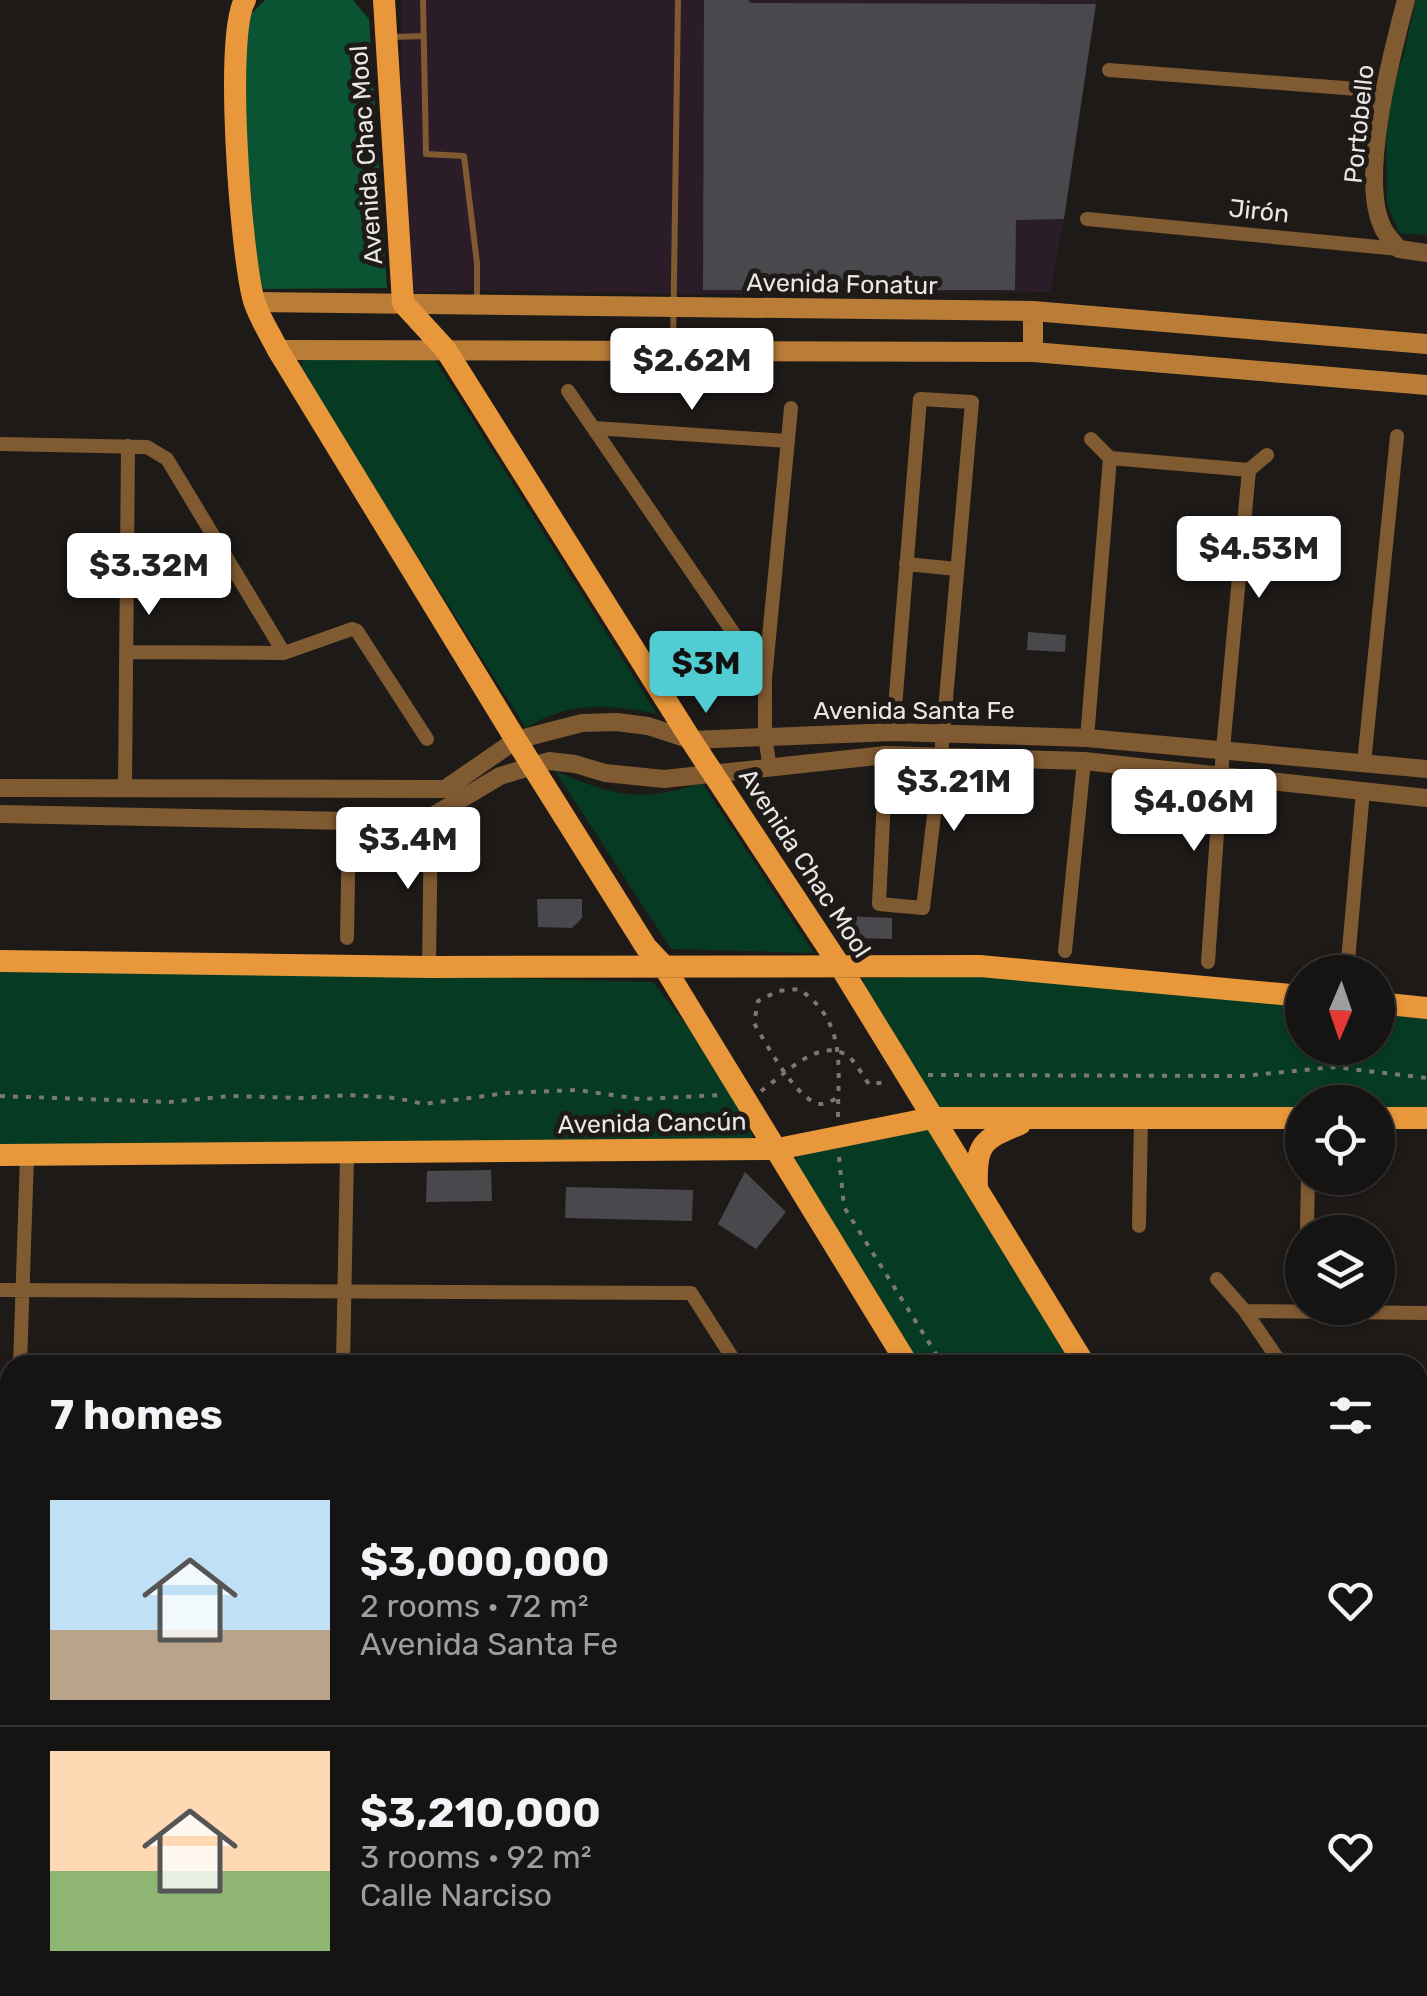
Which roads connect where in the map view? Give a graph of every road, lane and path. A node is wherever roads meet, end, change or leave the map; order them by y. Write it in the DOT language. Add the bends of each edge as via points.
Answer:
graph roads {
  1 [pos="245,0"];
  2 [pos="384,0"];
  3 [pos="423,0"];
  4 [pos="678,0"];
  5 [pos="1406,0"];
  6 [pos="424,36"];
  7 [pos="386,37"];
  8 [pos="1109,70"];
  9 [pos="1383,91"];
  10 [pos="1086,219"];
  11 [pos="1398,249"];
  12 [pos="1427,253"];
  13 [pos="254,302"];
  14 [pos="403,303"];
  15 [pos="476,304"];
  16 [pos="674,307"];
  17 [pos="1033,311"];
  18 [pos="1427,344"];
  19 [pos="278,350"];
  20 [pos="446,350"];
  21 [pos="673,350"];
  22 [pos="1033,352"];
  23 [pos="1427,385"];
  24 [pos="568,391"];
  25 [pos="791,408"];
  26 [pos="594,428"];
  27 [pos="1397,436"];
  28 [pos="1091,439"];
  29 [pos="788,441"];
  30 [pos="0,444"];
  31 [pos="128,446"];
  32 [pos="1268,455"];
  33 [pos="1110,458"];
  34 [pos="1249,470"];
  35 [pos="906,564"];
  36 [pos="957,569"];
  37 [pos="126,652"];
  38 [pos="284,653"];
  39 [pos="765,678"];
  40 [pos="892,732"];
  41 [pos="943,733"];
  42 [pos="765,737"];
  43 [pos="1088,738"];
  44 [pos="427,739"];
  45 [pos="516,740"];
  46 [pos="691,740"];
  47 [pos="1223,749"];
  48 [pos="886,755"];
  49 [pos="942,756"];
  50 [pos="1084,761"];
  51 [pos="1364,763"];
  52 [pos="532,765"];
  53 [pos="770,768"];
  54 [pos="1427,769"];
  55 [pos="713,775"];
  56 [pos="1221,778"];
  57 [pos="0,788"];
  58 [pos="125,789"];
  59 [pos="1363,791"];
  60 [pos="1427,798"];
  61 [pos="0,814"];
  62 [pos="431,816"];
  63 [pos="348,821"];
  64 [pos="347,938"];
  65 [pos="1065,951"];
  66 [pos="1348,955"];
  67 [pos="650,959"];
  68 [pos="0,961"];
  69 [pos="1208,962"];
  70 [pos="840,966"];
  71 [pos="429,967"];
  72 [pos="1285,994"];
  73 [pos="1395,1005"];
  74 [pos="1427,1008"];
  75 [pos="838,1098"];
  76 [pos="932,1118"];
  77 [pos="1035,1118"];
  78 [pos="1140,1118"];
  79 [pos="1285,1118"];
  80 [pos="1395,1118"];
  81 [pos="1427,1118"];
  82 [pos="838,1139"];
  83 [pos="778,1149"];
  84 [pos="0,1155"];
  85 [pos="347,1155"];
  86 [pos="26,1156"];
  87 [pos="977,1190"];
  88 [pos="1139,1226"];
  89 [pos="1217,1279"];
  90 [pos="0,1290"];
  91 [pos="20,1291"];
  92 [pos="345,1292"];
  93 [pos="1246,1311"];
  94 [pos="1427,1313"];
  95 [pos="20,1355"];
  96 [pos="343,1355"];
  97 [pos="731,1355"];
  98 [pos="902,1355"];
  99 [pos="937,1355"];
  100 [pos="1079,1355"];
  101 [pos="1275,1355"];
  1 -- 13 [label="main road" via="238,12 233,85"];
  2 -- 7 [label="main road, Avenida Chac Mool"];
  3 -- 6 [label="lane"];
  4 -- 16 [label="lane"];
  5 -- 9 [label="street, Portobello"];
  6 -- 7 [label="lane"];
  6 -- 15 [label="lane" via="426,154 464,156"];
  7 -- 14 [label="main road, Avenida Chac Mool"];
  8 -- 9 [label="street"];
  9 -- 11 [label="street, Portobello" via="1377,206"];
  10 -- 11 [label="street, Jirón"];
  11 -- 12 [label="street, Jirón"];
  13 -- 14 [label="main road, Avenida Fonatur"];
  13 -- 19 [label="main road"];
  14 -- 15 [label="main road, Avenida Fonatur"];
  14 -- 20 [label="main road, Avenida Chac Mool"];
  15 -- 16 [label="main road, Avenida Fonatur"];
  16 -- 17 [label="main road, Avenida Fonatur"];
  16 -- 21 [label="lane"];
  17 -- 18 [label="main road, Avenida Fonatur"];
  17 -- 22 [label="main road"];
  19 -- 20 [label="main road"];
  19 -- 45 [label="main road"];
  20 -- 21 [label="main road"];
  20 -- 46 [label="main road, Avenida Chac Mool"];
  21 -- 22 [label="main road"];
  22 -- 23 [label="main road"];
  24 -- 26 [label="street"];
  25 -- 29 [label="street"];
  26 -- 29 [label="street"];
  26 -- 39 [label="street"];
  27 -- 51 [label="street"];
  28 -- 33 [label="street"];
  29 -- 39 [label="street"];
  30 -- 31 [label="street"];
  31 -- 37 [label="street"];
  31 -- 38 [label="street" via="147,447 167,459"];
  32 -- 34 [label="street"];
  33 -- 34 [label="street"];
  33 -- 43 [label="street"];
  34 -- 47 [label="street"];
  35 -- 36 [label="street"];
  35 -- 36 [label="street" via="920,399 972,402"];
  35 -- 40 [label="street"];
  36 -- 41 [label="street"];
  37 -- 38 [label="street"];
  37 -- 58 [label="street"];
  38 -- 44 [label="street" via="357,631"];
  39 -- 42 [label="street"];
  40 -- 41 [label="street, Avenida Santa Fe"];
  40 -- 42 [label="street, Avenida Santa Fe"];
  41 -- 43 [label="street, Avenida Santa Fe"];
  41 -- 49 [label="street"];
  42 -- 46 [label="street, Avenida Santa Fe"];
  42 -- 53 [label="street"];
  43 -- 47 [label="street, Avenida Santa Fe"];
  45 -- 46 [label="street, Avenida Santa Fe" via="582,723 617,722"];
  45 -- 52 [label="main road"];
  45 -- 58 [label="street, Avenida Santa Fe" via="445,789"];
  46 -- 55 [label="main road, Avenida Chac Mool"];
  47 -- 51 [label="street, Avenida Santa Fe"];
  47 -- 56 [label="street"];
  48 -- 49 [label="street, Avenida Santa Fe"];
  48 -- 49 [label="street" via="879,904 923,908"];
  48 -- 53 [label="street, Avenida Santa Fe"];
  49 -- 50 [label="street, Avenida Santa Fe"];
  50 -- 56 [label="street, Avenida Santa Fe"];
  50 -- 65 [label="street"];
  51 -- 54 [label="street, Avenida Santa Fe"];
  52 -- 55 [label="street, Avenida Santa Fe" via="575,764 634,778"];
  52 -- 62 [label="street, Avenida Santa Fe"];
  52 -- 67 [label="main road"];
  53 -- 55 [label="street, Avenida Santa Fe"];
  55 -- 70 [label="main road, Avenida Chac Mool"];
  56 -- 59 [label="street, Avenida Santa Fe"];
  56 -- 69 [label="street"];
  57 -- 58 [label="street, Avenida Santa Fe"];
  59 -- 60 [label="street, Avenida Santa Fe"];
  59 -- 66 [label="street"];
  61 -- 63 [label="street, Avenida Santa Fe"];
  62 -- 63 [label="street, Avenida Santa Fe"];
  62 -- 71 [label="street"];
  63 -- 64 [label="street"];
  67 -- 70 [label="main road"];
  67 -- 71 [label="main road"];
  67 -- 83 [label="main road"];
  68 -- 71 [label="main road"];
  70 -- 72 [label="main road" via="980,966"];
  70 -- 76 [label="main road, Avenida Chac Mool"];
  73 -- 74 [label="main road"];
  75 -- 75 [label="path" via="822,1104 797,1087 754,1023 758,1000 799,989 826,1012 838,1040"];
  75 -- 82 [label="path"];
  76 -- 77 [label="main road, Avenida Cancún"];
  76 -- 82 [label="main road, Avenida Cancún"];
  76 -- 87 [label="main road, Avenida Chac Mool"];
  77 -- 78 [label="main road, Avenida Cancún"];
  77 -- 87 [label="main road" via="983,1145 976,1158"];
  78 -- 79 [label="main road, Avenida Cancún"];
  78 -- 88 [label="street"];
  80 -- 81 [label="main road"];
  82 -- 83 [label="main road, Avenida Cancún"];
  82 -- 99 [label="path" via="844,1207"];
  83 -- 85 [label="main road, Avenida Cancún"];
  83 -- 98 [label="main road"];
  84 -- 86 [label="main road, Avenida Cancún"];
  85 -- 86 [label="main road, Avenida Cancún"];
  85 -- 92 [label="street"];
  86 -- 91 [label="street"];
  87 -- 100 [label="main road, Avenida Chac Mool"];
  89 -- 93 [label="street"];
  90 -- 91 [label="street"];
  91 -- 92 [label="street"];
  91 -- 95 [label="street"];
  92 -- 96 [label="street"];
  92 -- 97 [label="street" via="691,1293"];
  93 -- 94 [label="street"];
  93 -- 101 [label="street"];
}
